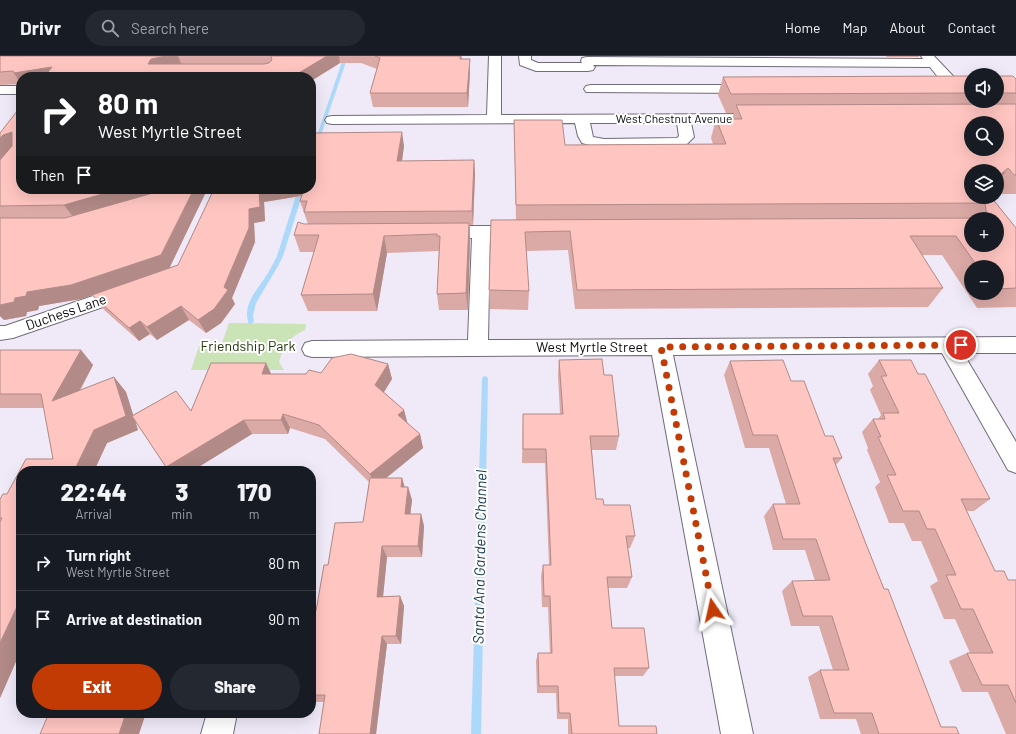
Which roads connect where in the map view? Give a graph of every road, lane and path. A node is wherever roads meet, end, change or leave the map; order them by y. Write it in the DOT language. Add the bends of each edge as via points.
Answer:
graph roads {
  1 [pos="495,56"];
  2 [pos="525,56"];
  3 [pos="874,59"];
  4 [pos="930,59"];
  5 [pos="587,61"];
  6 [pos="766,88"];
  7 [pos="916,88"];
  8 [pos="0,90"];
  9 [pos="16,90"];
  10 [pos="778,118"];
  11 [pos="494,119"];
  12 [pos="582,119"];
  13 [pos="683,119"];
  14 [pos="332,120"];
  15 [pos="481,232"];
  16 [pos="536,232"];
  17 [pos="418,233"];
  18 [pos="140,287"];
  19 [pos="0,333"];
  20 [pos="948,345"];
  21 [pos="1016,345"];
  22 [pos="661,347"];
  23 [pos="478,348"];
  24 [pos="312,349"];
  25 [pos="1016,463"];
  26 [pos="221,718"];
  27 [pos="217,734"];
  28 [pos="737,734"];
  1 -- 11 [label="street"];
  2 -- 5 [label="street" via="525,62 536,67"];
  3 -- 4 [label="street"];
  3 -- 5 [label="street"];
  4 -- 7 [label="street" via="948,79 948,83 940,88"];
  5 -- 6 [label="street" via="592,95"];
  8 -- 9 [label="street"];
  10 -- 13 [label="street, West Chestnut Avenue"];
  11 -- 12 [label="street, West Chestnut Avenue"];
  11 -- 14 [label="street, West Chestnut Avenue"];
  12 -- 13 [label="street, West Chestnut Avenue"];
  12 -- 13 [label="street" via="587,140 620,144 681,142 687,137"];
  15 -- 16 [label="street"];
  15 -- 17 [label="street"];
  15 -- 23 [label="street"];
  18 -- 19 [label="street, Duchess Lane"];
  20 -- 21 [label="street, West Myrtle Street"];
  20 -- 22 [label="street, West Myrtle Street"];
  20 -- 25 [label="street"];
  22 -- 23 [label="street, West Myrtle Street"];
  22 -- 28 [label="street"];
  23 -- 24 [label="street, West Myrtle Street"];
  26 -- 27 [label="street"];
}
